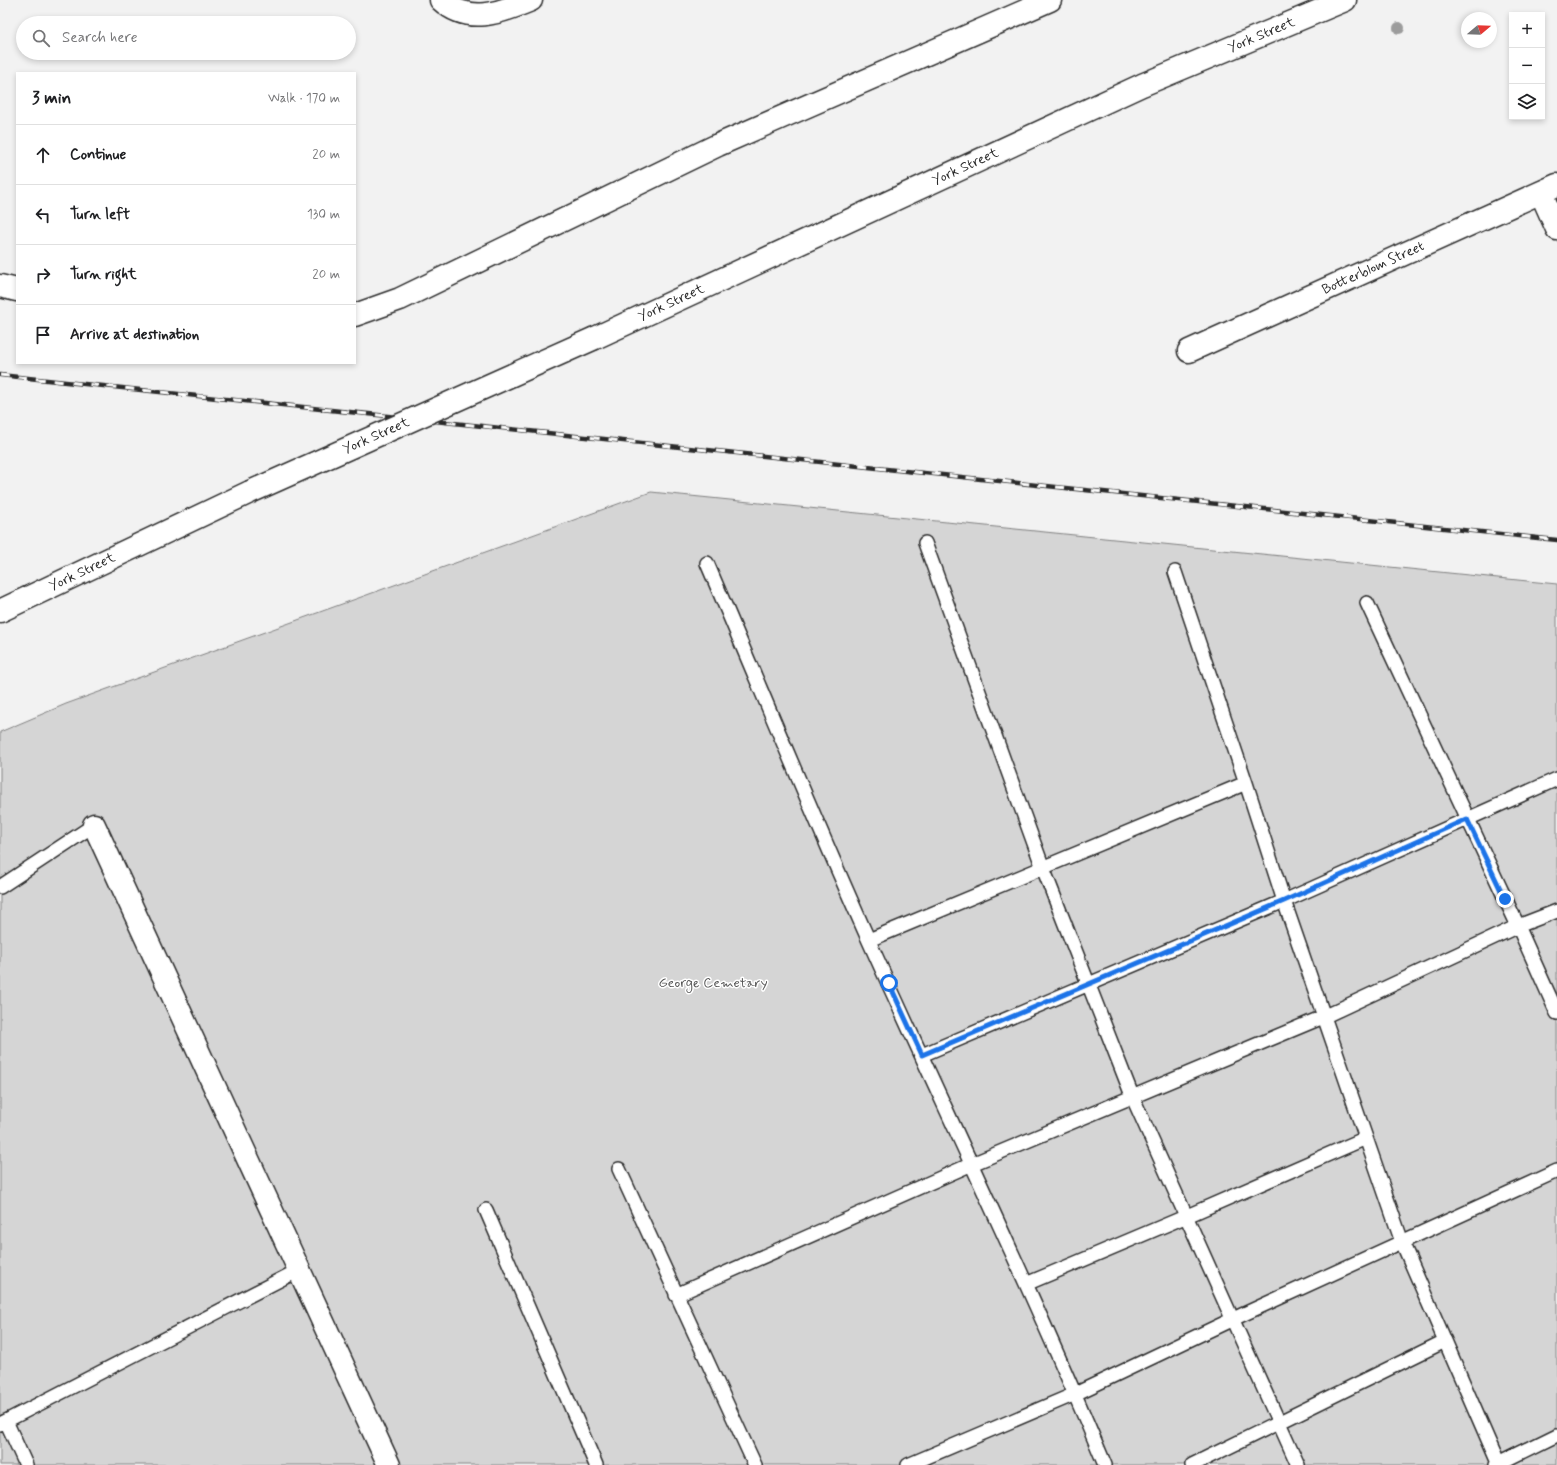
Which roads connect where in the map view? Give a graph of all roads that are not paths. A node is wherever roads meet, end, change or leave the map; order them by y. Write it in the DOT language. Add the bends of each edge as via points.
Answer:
graph roads {
  1 [pos="441,0"];
  2 [pos="531,0"];
  3 [pos="1050,0"];
  4 [pos="1346,0"];
  5 [pos="1549,189"];
  6 [pos="1557,229"];
  7 [pos="0,286"];
  8 [pos="16,290"];
  9 [pos="356,315"];
  10 [pos="1189,351"];
  11 [pos="925,543"];
  12 [pos="708,563"];
  13 [pos="1175,572"];
  14 [pos="1367,603"];
  15 [pos="0,610"];
  16 [pos="1557,779"];
  17 [pos="1246,783"];
  18 [pos="1467,819"];
  19 [pos="94,825"];
  20 [pos="1043,868"];
  21 [pos="0,887"];
  22 [pos="1284,901"];
  23 [pos="1557,911"];
  24 [pos="1518,926"];
  25 [pos="869,940"];
  26 [pos="1089,984"];
  27 [pos="1557,1014"];
  28 [pos="1323,1017"];
  29 [pos="922,1055"];
  30 [pos="1133,1098"];
  31 [pos="1366,1138"];
  32 [pos="972,1164"];
  33 [pos="619,1169"];
  34 [pos="1557,1171"];
  35 [pos="486,1210"];
  36 [pos="1187,1216"];
  37 [pos="1402,1242"];
  38 [pos="299,1270"];
  39 [pos="1026,1284"];
  40 [pos="676,1295"];
  41 [pos="1233,1319"];
  42 [pos="1445,1341"];
  43 [pos="1075,1394"];
  44 [pos="3,1422"];
  45 [pos="1280,1423"];
  46 [pos="1557,1434"];
  47 [pos="26,1465"];
  48 [pos="389,1465"];
  49 [pos="596,1465"];
  50 [pos="755,1465"];
  51 [pos="908,1465"];
  52 [pos="1105,1465"];
  53 [pos="1192,1465"];
  54 [pos="1298,1465"];
  55 [pos="1498,1465"];
  1 -- 2 [label="street" via="450,8 465,14 477,15 492,14"];
  3 -- 9 [label="street" via="718,145 400,299"];
  4 -- 15 [label="street, York Street, bridge" via="1142,85 595,338 250,492"];
  5 -- 6 [label="street"];
  5 -- 10 [label="street, Botterblom Street"];
  7 -- 8 [label="street"];
  11 -- 20 [label="lane"];
  12 -- 25 [label="lane"];
  13 -- 17 [label="lane"];
  14 -- 18 [label="lane"];
  16 -- 18 [label="lane"];
  17 -- 20 [label="lane"];
  17 -- 22 [label="lane"];
  18 -- 22 [label="lane"];
  18 -- 24 [label="lane"];
  19 -- 21 [label="lane"];
  19 -- 38 [label="street"];
  20 -- 25 [label="lane"];
  20 -- 26 [label="lane"];
  22 -- 26 [label="lane"];
  22 -- 28 [label="lane"];
  23 -- 24 [label="lane"];
  24 -- 27 [label="lane"];
  24 -- 28 [label="lane"];
  25 -- 29 [label="lane"];
  26 -- 29 [label="lane"];
  26 -- 30 [label="lane"];
  28 -- 30 [label="lane"];
  28 -- 31 [label="lane"];
  29 -- 32 [label="lane"];
  30 -- 32 [label="lane"];
  30 -- 36 [label="lane"];
  31 -- 36 [label="lane"];
  31 -- 37 [label="lane"];
  32 -- 39 [label="lane"];
  32 -- 40 [label="lane"];
  33 -- 40 [label="lane"];
  34 -- 37 [label="lane"];
  35 -- 49 [label="lane"];
  36 -- 39 [label="lane"];
  36 -- 41 [label="lane"];
  37 -- 41 [label="lane"];
  37 -- 42 [label="lane"];
  38 -- 44 [label="lane"];
  38 -- 48 [label="street"];
  39 -- 43 [label="lane"];
  40 -- 50 [label="lane"];
  41 -- 43 [label="lane"];
  41 -- 45 [label="lane"];
  42 -- 45 [label="lane"];
  42 -- 55 [label="lane"];
  43 -- 51 [label="lane"];
  43 -- 52 [label="lane"];
  44 -- 47 [label="lane"];
  45 -- 53 [label="lane"];
  45 -- 54 [label="lane"];
  46 -- 55 [label="lane"];
}
